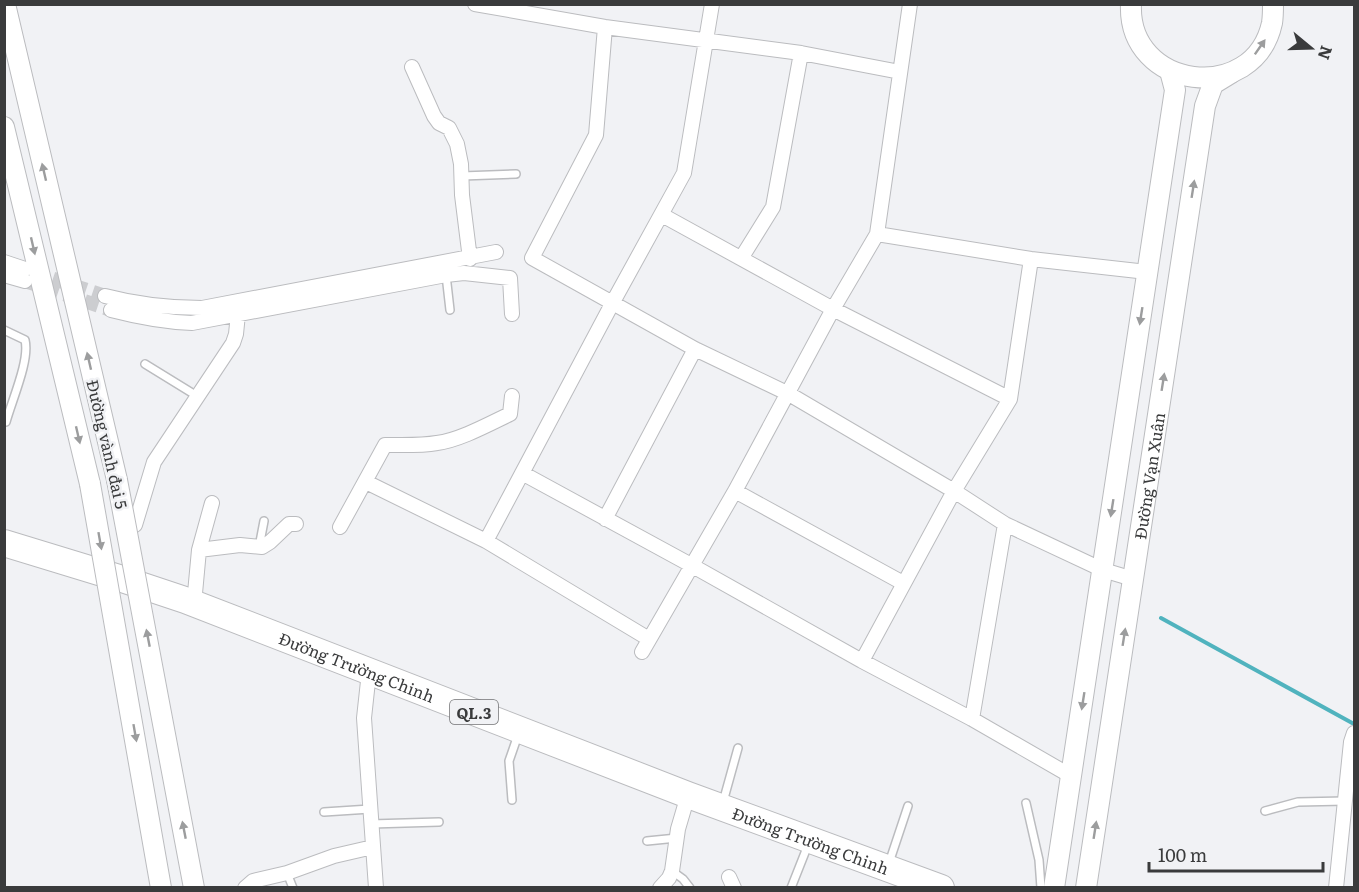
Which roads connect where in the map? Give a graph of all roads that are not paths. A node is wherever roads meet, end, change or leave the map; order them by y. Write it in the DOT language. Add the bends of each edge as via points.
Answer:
graph roads {
  1 [pos="5,4"];
  2 [pos="475,4"];
  3 [pos="712,4"];
  4 [pos="910,4"];
  5 [pos="1131,4"];
  6 [pos="1274,4"];
  7 [pos="508,7"];
  8 [pos="605,27"];
  9 [pos="707,40"];
  10 [pos="801,54"];
  11 [pos="412,67"];
  12 [pos="1170,71"];
  13 [pos="900,72"];
  14 [pos="1231,73"];
  15 [pos="4,127"];
  16 [pos="516,174"];
  17 [pos="462,176"];
  18 [pos="662,215"];
  19 [pos="877,234"];
  20 [pos="496,252"];
  21 [pos="742,257"];
  22 [pos="470,259"];
  23 [pos="1031,259"];
  24 [pos="4,262"];
  25 [pos="1147,272"];
  26 [pos="4,275"];
  27 [pos="446,275"];
  28 [pos="105,296"];
  29 [pos="613,302"];
  30 [pos="833,309"];
  31 [pos="111,310"];
  32 [pos="450,310"];
  33 [pos="238,314"];
  34 [pos="512,314"];
  35 [pos="4,330"];
  36 [pos="694,349"];
  37 [pos="145,364"];
  38 [pos="789,394"];
  39 [pos="197,396"];
  40 [pos="512,396"];
  41 [pos="1010,399"];
  42 [pos="6,422"];
  43 [pos="522,473"];
  44 [pos="366,482"];
  45 [pos="735,491"];
  46 [pos="954,491"];
  47 [pos="212,503"];
  48 [pos="605,519"];
  49 [pos="264,521"];
  50 [pos="296,524"];
  51 [pos="1005,524"];
  52 [pos="135,525"];
  53 [pos="340,527"];
  54 [pos="486,541"];
  55 [pos="4,543"];
  56 [pos="255,546"];
  57 [pos="199,550"];
  58 [pos="691,565"];
  59 [pos="1103,570"];
  60 [pos="1133,579"];
  61 [pos="903,583"];
  62 [pos="194,604"];
  63 [pos="649,639"];
  64 [pos="642,652"];
  65 [pos="862,661"];
  66 [pos="369,672"];
  67 [pos="972,719"];
  68 [pos="519,730"];
  69 [pos="1354,733"];
  70 [pos="738,748"];
  71 [pos="1071,776"];
  72 [pos="688,795"];
  73 [pos="512,800"];
  74 [pos="1345,801"];
  75 [pos="1026,803"];
  76 [pos="908,806"];
  77 [pos="721,807"];
  78 [pos="370,809"];
  79 [pos="1265,811"];
  80 [pos="324,812"];
  81 [pos="439,822"];
  82 [pos="371,824"];
  83 [pos="677,838"];
  84 [pos="810,840"];
  85 [pos="647,841"];
  86 [pos="373,848"];
  87 [pos="887,868"];
  88 [pos="672,871"];
  89 [pos="287,873"];
  90 [pos="161,888"];
  91 [pos="194,888"];
  92 [pos="245,888"];
  93 [pos="293,888"];
  94 [pos="376,888"];
  95 [pos="660,888"];
  96 [pos="690,888"];
  97 [pos="791,888"];
  98 [pos="941,888"];
  99 [pos="1041,888"];
  100 [pos="1054,888"];
  101 [pos="1086,888"];
  102 [pos="1336,888"];
  91 -- 1 [label="street, Đường vành đai 5, one-way, bridge" via="117,480"];
  2 -- 7 [label="street"];
  3 -- 9 [label="street"];
  4 -- 13 [label="street"];
  5 -- 12 [label="street" via="1137,38 1151,57"];
  14 -- 6 [label="street, Đường Vạn Xuân, one-way" via="1250,61 1264,44"];
  7 -- 8 [label="street"];
  8 -- 9 [label="street"];
  8 -- 29 [label="street" via="596,135 532,258"];
  9 -- 10 [label="street"];
  9 -- 18 [label="street" via="684,174"];
  10 -- 13 [label="street"];
  10 -- 21 [label="street" via="773,207"];
  11 -- 17 [label="street" via="434,116 454,135"];
  12 -- 14 [label="street" via="1190,78"];
  12 -- 25 [label="street, Đường Vạn Xuân" via="1175,90"];
  13 -- 19 [label="street"];
  60 -- 14 [label="street, Đường Vạn Xuân, one-way" via="1205,106 1213,84"];
  15 -- 90 [label="street, Đường vành đai 5, one-way, bridge" via="90,484"];
  16 -- 17 [label="lane"];
  17 -- 22 [label="street"];
  18 -- 21 [label="street"];
  18 -- 29 [label="street"];
  19 -- 23 [label="street"];
  19 -- 30 [label="street"];
  20 -- 22 [label="street"];
  21 -- 30 [label="street"];
  22 -- 28 [label="street" via="202,308 164,308"];
  23 -- 25 [label="street"];
  23 -- 41 [label="street"];
  24 -- 26 [label="street" via="25,275"];
  25 -- 59 [label="street, Đường Vạn Xuân, one-way"];
  27 -- 32 [label="lane"];
  27 -- 33 [label="street"];
  27 -- 34 [label="street" via="510,278"];
  29 -- 36 [label="street"];
  29 -- 43 [label="street"];
  30 -- 38 [label="street"];
  30 -- 41 [label="street"];
  31 -- 33 [label="street" via="192,323"];
  33 -- 39 [label="street" via="233,343"];
  35 -- 42 [label="lane" via="24,340 27,349"];
  36 -- 38 [label="street"];
  36 -- 48 [label="street"];
  37 -- 39 [label="lane"];
  38 -- 45 [label="street"];
  38 -- 46 [label="street"];
  39 -- 52 [label="street" via="154,462"];
  40 -- 44 [label="street" via="510,414 482,427 439,443 385,445"];
  41 -- 46 [label="street"];
  43 -- 48 [label="street"];
  43 -- 54 [label="street"];
  44 -- 53 [label="street"];
  44 -- 54 [label="street"];
  45 -- 58 [label="street"];
  45 -- 61 [label="street"];
  46 -- 51 [label="street"];
  46 -- 61 [label="street"];
  47 -- 57 [label="street"];
  48 -- 58 [label="street"];
  49 -- 56 [label="lane" via="260,542"];
  50 -- 56 [label="street" via="289,524 270,542"];
  51 -- 59 [label="street"];
  51 -- 67 [label="street"];
  54 -- 63 [label="street"];
  55 -- 62 [label="highway, Đường Trường Chinh / QL.3"];
  56 -- 57 [label="street"];
  57 -- 62 [label="street"];
  58 -- 63 [label="street"];
  58 -- 65 [label="street"];
  59 -- 60 [label="street"];
  59 -- 71 [label="street, Đường Vạn Xuân, one-way"];
  101 -- 60 [label="street, Đường Vạn Xuân, one-way"];
  61 -- 65 [label="street"];
  62 -- 66 [label="highway, Đường Trường Chinh / QL.3"];
  63 -- 64 [label="street"];
  65 -- 67 [label="street"];
  66 -- 68 [label="highway, Đường Trường Chinh / QL.3"];
  66 -- 78 [label="street" via="363,718"];
  67 -- 71 [label="street"];
  68 -- 72 [label="highway, Đường Trường Chinh / QL.3"];
  68 -- 73 [label="lane" via="509,761"];
  69 -- 74 [label="street"];
  70 -- 77 [label="lane"];
  71 -- 100 [label="street, Đường Vạn Xuân"];
  72 -- 77 [label="highway, Đường Trường Chinh / QL.3"];
  72 -- 83 [label="street"];
  74 -- 79 [label="lane" via="1298,802"];
  74 -- 102 [label="street"];
  75 -- 99 [label="lane"];
  76 -- 87 [label="lane"];
  77 -- 84 [label="highway, Đường Trường Chinh / QL.3"];
  78 -- 80 [label="lane"];
  78 -- 82 [label="street"];
  81 -- 82 [label="lane"];
  82 -- 86 [label="street"];
  83 -- 85 [label="lane"];
  83 -- 88 [label="street"];
  84 -- 87 [label="highway, Đường Trường Chinh / QL.3"];
  84 -- 97 [label="lane"];
  86 -- 89 [label="street" via="334,856"];
  86 -- 94 [label="street"];
  87 -- 98 [label="highway, Đường Trường Chinh / QL.3"];
  88 -- 95 [label="street"];
  88 -- 96 [label="lane"];
  89 -- 92 [label="street" via="253,881"];
  89 -- 93 [label="lane"];
}
